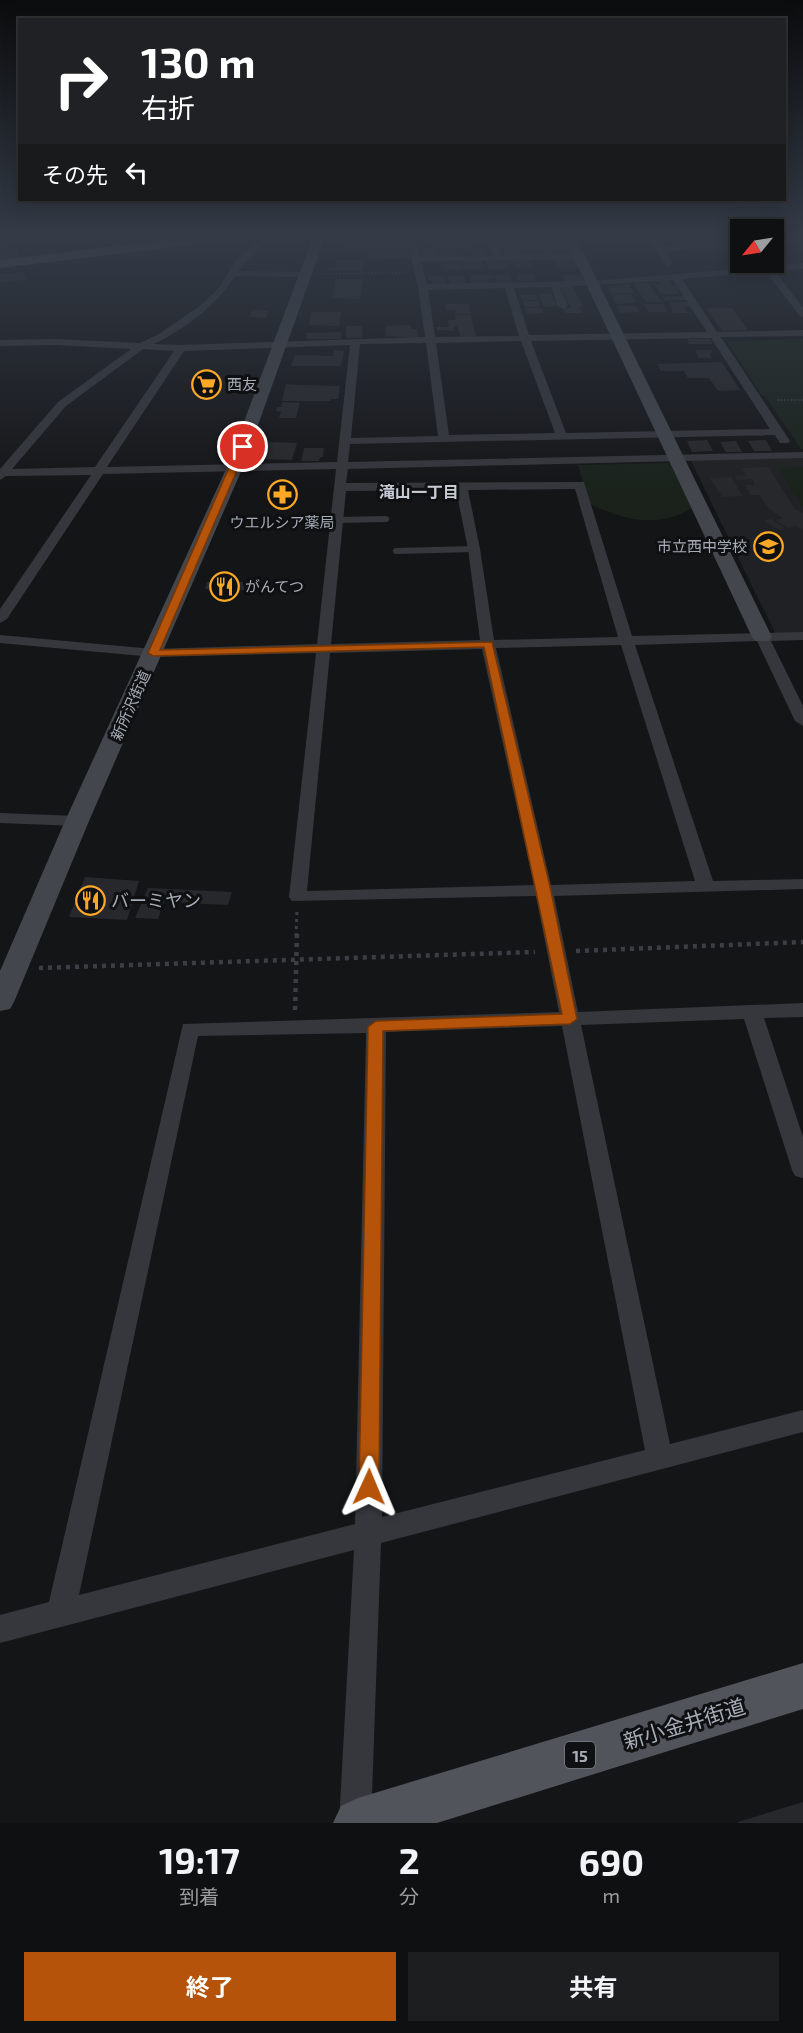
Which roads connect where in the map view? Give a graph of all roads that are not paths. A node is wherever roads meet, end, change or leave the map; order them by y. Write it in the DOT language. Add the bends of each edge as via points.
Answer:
graph roads {
  1 [pos="182,322"];
  2 [pos="289,322"];
  3 [pos="428,322"];
  4 [pos="520,322"];
  5 [pos="612,322"];
  6 [pos="707,322"];
  7 [pos="803,333"];
  8 [pos="716,335"];
  9 [pos="619,337"];
  10 [pos="525,338"];
  11 [pos="430,340"];
  12 [pos="355,341"];
  13 [pos="0,342"];
  14 [pos="282,343"];
  15 [pos="140,347"];
  16 [pos="181,348"];
  17 [pos="778,432"];
  18 [pos="665,435"];
  19 [pos="562,437"];
  20 [pos="444,440"];
  21 [pos="346,441"];
  22 [pos="798,455"];
  23 [pos="676,458"];
  24 [pos="344,465"];
  25 [pos="235,467"];
  26 [pos="99,471"];
  27 [pos="2,475"];
  28 [pos="461,486"];
  29 [pos="341,487"];
  30 [pos="386,519"];
  31 [pos="338,520"];
  32 [pos="474,549"];
  33 [pos="396,551"];
  34 [pos="0,619"];
  35 [pos="803,636"];
  36 [pos="762,637"];
  37 [pos="0,639"];
  38 [pos="626,640"];
  39 [pos="488,644"];
  40 [pos="323,648"];
  41 [pos="153,653"];
  42 [pos="803,721"];
  43 [pos="0,818"];
  44 [pos="77,821"];
  45 [pos="803,884"];
  46 [pos="706,887"];
  47 [pos="544,891"];
  48 [pos="0,1002"];
  49 [pos="803,1010"];
  50 [pos="752,1012"];
  51 [pos="570,1019"];
  52 [pos="376,1027"];
  53 [pos="803,1170"];
  54 [pos="803,1421"];
  55 [pos="660,1458"];
  56 [pos="368,1533"];
  57 [pos="61,1613"];
  58 [pos="0,1629"];
  59 [pos="803,1686"];
  60 [pos="357,1823"];
  1 -- 15 [label="street"];
  2 -- 14 [label="street, 新所沢街道"];
  3 -- 11 [label="street"];
  4 -- 10 [label="street"];
  5 -- 9 [label="street"];
  6 -- 8 [label="street"];
  7 -- 8 [label="street"];
  8 -- 9 [label="street"];
  8 -- 17 [label="street"];
  9 -- 10 [label="street"];
  9 -- 18 [label="street"];
  10 -- 11 [label="street"];
  10 -- 19 [label="street"];
  11 -- 12 [label="street"];
  11 -- 20 [label="street"];
  12 -- 14 [label="street"];
  12 -- 21 [label="street"];
  13 -- 15 [label="street"];
  14 -- 16 [label="street"];
  14 -- 25 [label="street, 新所沢街道"];
  15 -- 16 [label="street"];
  15 -- 27 [label="street" via="62,404"];
  16 -- 26 [label="street"];
  17 -- 18 [label="street"];
  17 -- 22 [label="street"];
  18 -- 19 [label="street"];
  18 -- 23 [label="street"];
  19 -- 20 [label="street"];
  20 -- 21 [label="street"];
  21 -- 24 [label="street"];
  22 -- 23 [label="street"];
  23 -- 24 [label="street"];
  23 -- 36 [label="street"];
  24 -- 25 [label="street"];
  24 -- 29 [label="street"];
  25 -- 26 [label="street"];
  25 -- 41 [label="street, 新所沢街道"];
  26 -- 27 [label="street"];
  26 -- 34 [label="street"];
  28 -- 29 [label="street"];
  28 -- 32 [label="street"];
  28 -- 38 [label="street" via="580,484"];
  29 -- 31 [label="street"];
  30 -- 31 [label="lane"];
  31 -- 40 [label="street"];
  32 -- 33 [label="lane"];
  32 -- 39 [label="street"];
  35 -- 36 [label="street"];
  36 -- 38 [label="street"];
  36 -- 42 [label="street"];
  37 -- 41 [label="street"];
  38 -- 39 [label="street"];
  38 -- 46 [label="street"];
  39 -- 40 [label="street"];
  39 -- 47 [label="street"];
  40 -- 41 [label="street"];
  40 -- 47 [label="street" via="298,897"];
  41 -- 44 [label="street, 新所沢街道"];
  43 -- 44 [label="street"];
  44 -- 48 [label="street, 新所沢街道"];
  45 -- 46 [label="street"];
  46 -- 47 [label="street"];
  47 -- 51 [label="street"];
  49 -- 50 [label="street"];
  50 -- 51 [label="street"];
  50 -- 53 [label="street"];
  51 -- 52 [label="street"];
  51 -- 55 [label="street"];
  52 -- 56 [label="street"];
  52 -- 57 [label="street" via="190,1029"];
  54 -- 55 [label="street"];
  55 -- 56 [label="street"];
  56 -- 57 [label="street"];
  56 -- 60 [label="street"];
  57 -- 58 [label="street"];
  59 -- 60 [label="main road, 新小金井街道 / 15"];
}
